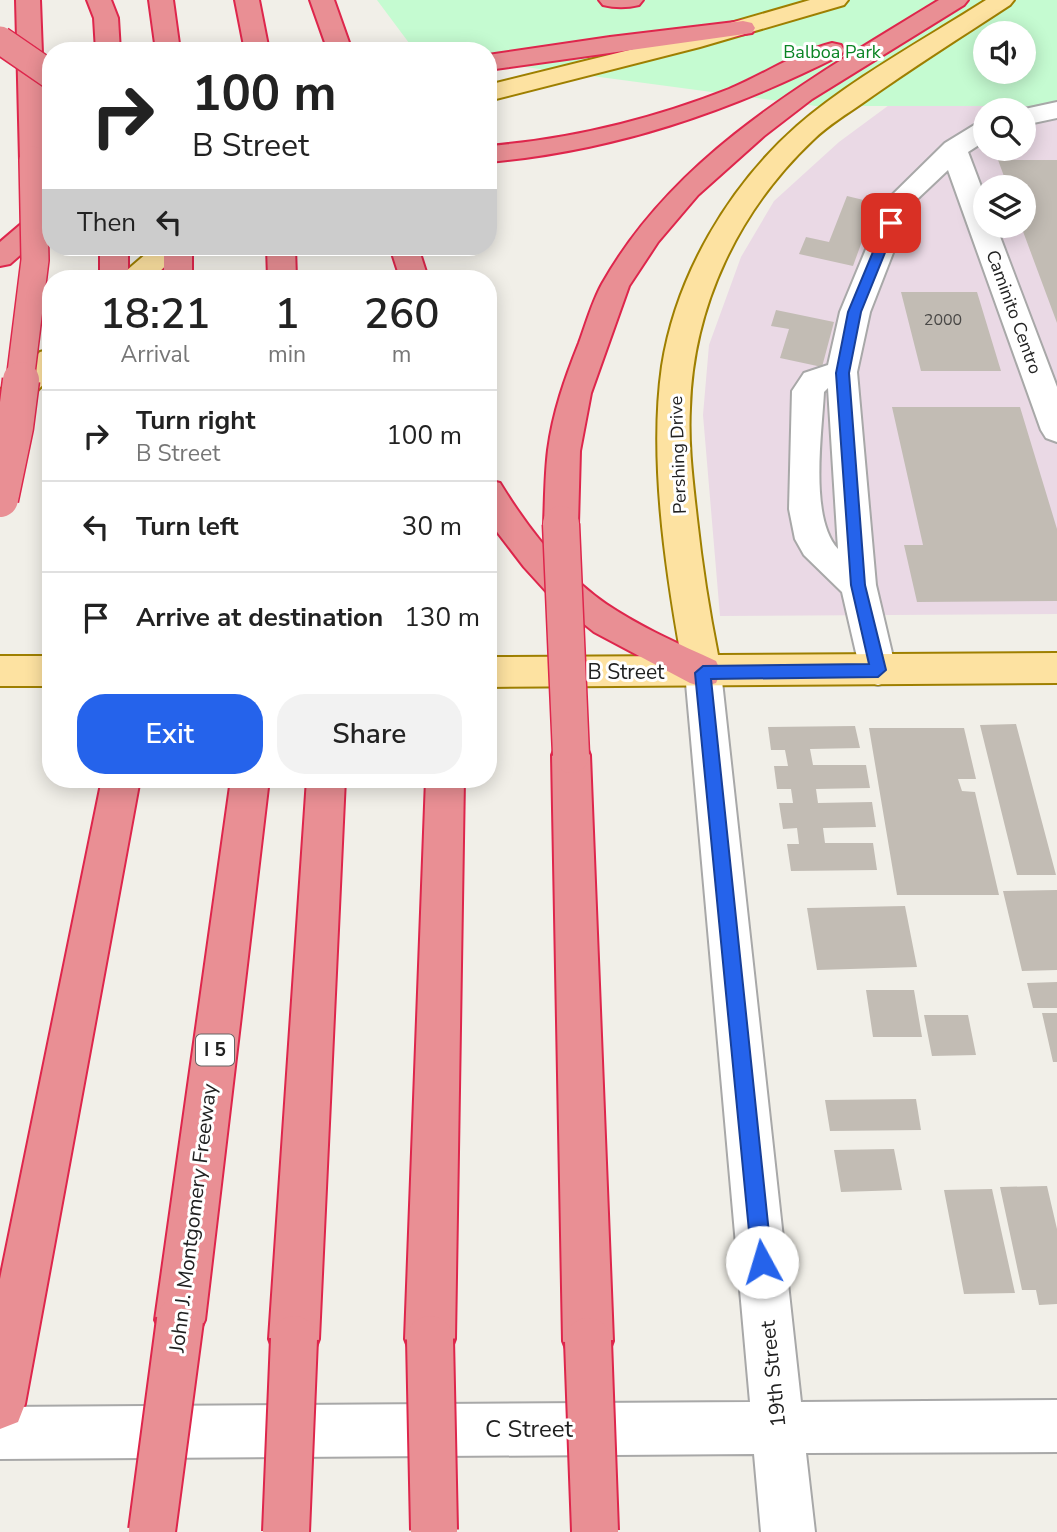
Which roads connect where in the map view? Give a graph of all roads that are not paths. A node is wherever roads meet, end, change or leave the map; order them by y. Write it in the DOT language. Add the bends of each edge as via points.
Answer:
graph roads {
  1 [pos="28,0"];
  2 [pos="99,0"];
  3 [pos="160,0"];
  4 [pos="247,0"];
  5 [pos="322,0"];
  6 [pos="611,0"];
  7 [pos="631,0"];
  8 [pos="836,0"];
  9 [pos="930,0"];
  10 [pos="956,0"];
  11 [pos="1002,0"];
  12 [pos="743,28"];
  13 [pos="0,40"];
  14 [pos="107,42"];
  15 [pos="167,42"];
  16 [pos="255,42"];
  17 [pos="337,42"];
  18 [pos="497,62"];
  19 [pos="42,69"];
  20 [pos="497,91"];
  21 [pos="1057,110"];
  22 [pos="1036,114"];
  23 [pos="973,137"];
  24 [pos="954,149"];
  25 [pos="497,154"];
  26 [pos="42,221"];
  27 [pos="161,256"];
  28 [pos="0,257"];
  29 [pos="144,270"];
  30 [pos="42,368"];
  31 [pos="842,373"];
  32 [pos="0,408"];
  33 [pos="1057,430"];
  34 [pos="0,499"];
  35 [pos="497,506"];
  36 [pos="858,585"];
  37 [pos="1057,668"];
  38 [pos="878,670"];
  39 [pos="0,671"];
  40 [pos="42,671"];
  41 [pos="497,673"];
  42 [pos="703,673"];
  43 [pos="119,788"];
  44 [pos="249,788"];
  45 [pos="325,788"];
  46 [pos="445,788"];
  47 [pos="0,1404"];
  48 [pos="1057,1426"];
  49 [pos="778,1427"];
  50 [pos="0,1433"];
  51 [pos="434,1531"];
  52 [pos="152,1532"];
  53 [pos="286,1532"];
  54 [pos="595,1532"];
  55 [pos="788,1532"];
  1 -- 34 [label="highway, bridge" via="35,260 15,427"];
  2 -- 14 [label="highway"];
  3 -- 15 [label="highway"];
  4 -- 16 [label="highway"];
  5 -- 17 [label="highway"];
  6 -- 7 [label="highway"];
  8 -- 12 [label="main road"];
  9 -- 25 [label="highway" via="794,70 678,117 605,140"];
  10 -- 54 [label="highway, bridge" via="803,94 688,189 614,286 575,393 564,451 561,524"];
  11 -- 42 [label="main road, Pershing Drive" via="873,83 806,133 757,183 723,233 699,283 681,345 674,404 688,599"];
  12 -- 18 [label="highway"];
  12 -- 20 [label="main road"];
  13 -- 19 [label="highway, bridge"];
  21 -- 22 [label="street"];
  23 -- 24 [label="street"];
  24 -- 31 [label="street" via="900,201 855,312"];
  24 -- 33 [label="street, Caminito Centro"];
  26 -- 28 [label="highway"];
  27 -- 29 [label="main road"];
  30 -- 32 [label="main road"];
  31 -- 36 [label="street"];
  31 -- 36 [label="street" via="815,381 807,391 806,516 812,539 823,555"];
  35 -- 42 [label="highway" via="570,594 593,613"];
  36 -- 38 [label="street"];
  37 -- 38 [label="main road, B Street"];
  38 -- 42 [label="main road, B Street"];
  39 -- 40 [label="main road"];
  41 -- 42 [label="main road, B Street"];
  42 -- 49 [label="street, 19th Street"];
  43 -- 47 [label="highway"];
  44 -- 52 [label="highway, John J. Montgomery Freeway / I 5, bridge"];
  45 -- 53 [label="highway, bridge"];
  46 -- 51 [label="highway, bridge" via="430,1339"];
  48 -- 49 [label="street, C Street"];
  49 -- 50 [label="street, C Street"];
  49 -- 55 [label="street, 19th Street"];
}
